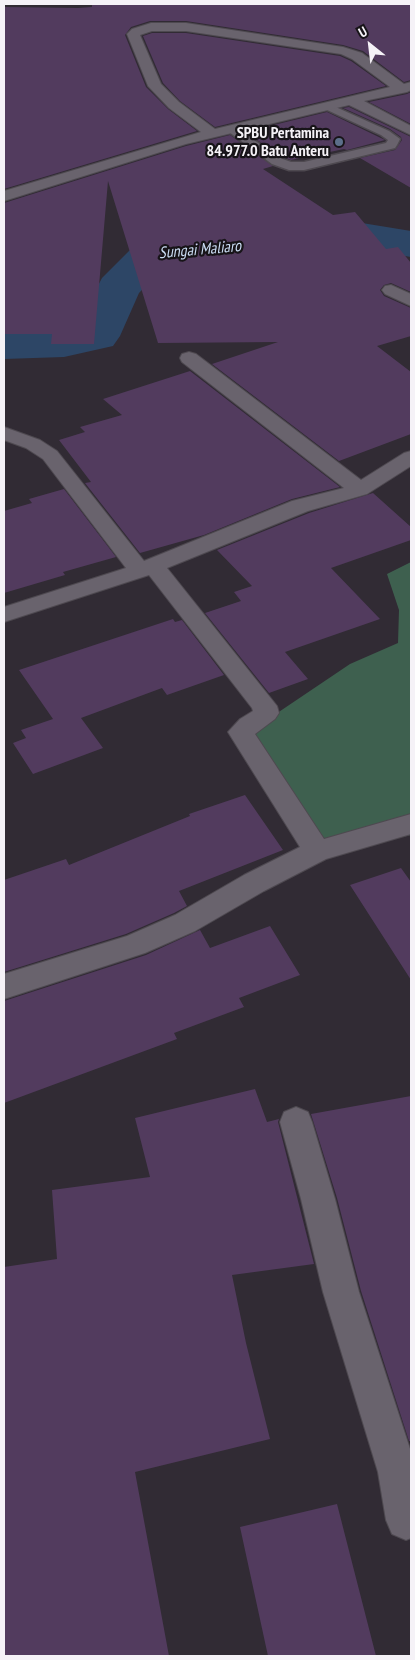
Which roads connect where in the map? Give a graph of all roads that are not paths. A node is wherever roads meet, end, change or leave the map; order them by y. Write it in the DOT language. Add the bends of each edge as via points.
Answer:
graph roads {
  1 [pos="406,87"];
  2 [pos="352,101"];
  3 [pos="329,107"];
  4 [pos="231,130"];
  5 [pos="411,131"];
  6 [pos="212,133"];
  7 [pos="12,179"];
  8 [pos="37,186"];
  9 [pos="4,196"];
  10 [pos="391,290"];
  11 [pos="411,301"];
  12 [pos="190,358"];
  13 [pos="4,433"];
  14 [pos="411,457"];
  15 [pos="360,490"];
  16 [pos="146,568"];
  17 [pos="4,615"];
  18 [pos="411,824"];
  19 [pos="317,851"];
  20 [pos="4,986"];
  21 [pos="296,1122"];
  22 [pos="409,1525"];
  1 -- 2 [label="street"];
  1 -- 6 [label="street" via="357,56 343,52 186,27 152,27 133,34 154,86"];
  2 -- 3 [label="street"];
  2 -- 5 [label="street"];
  3 -- 4 [label="street"];
  3 -- 4 [label="lane" via="394,140 391,145 304,166 289,166 276,161"];
  4 -- 6 [label="street"];
  6 -- 8 [label="street"];
  7 -- 8 [label="street"];
  8 -- 9 [label="street"];
  10 -- 11 [label="street"];
  12 -- 15 [label="street"];
  13 -- 16 [label="street" via="34,444 50,455"];
  14 -- 15 [label="street"];
  15 -- 16 [label="street" via="300,506"];
  16 -- 17 [label="street"];
  16 -- 19 [label="street" via="264,706 266,712 262,718 241,732"];
  18 -- 19 [label="street"];
  19 -- 20 [label="street" via="185,923 135,945"];
  21 -- 22 [label="street" via="341,1292 398,1472"];
}
